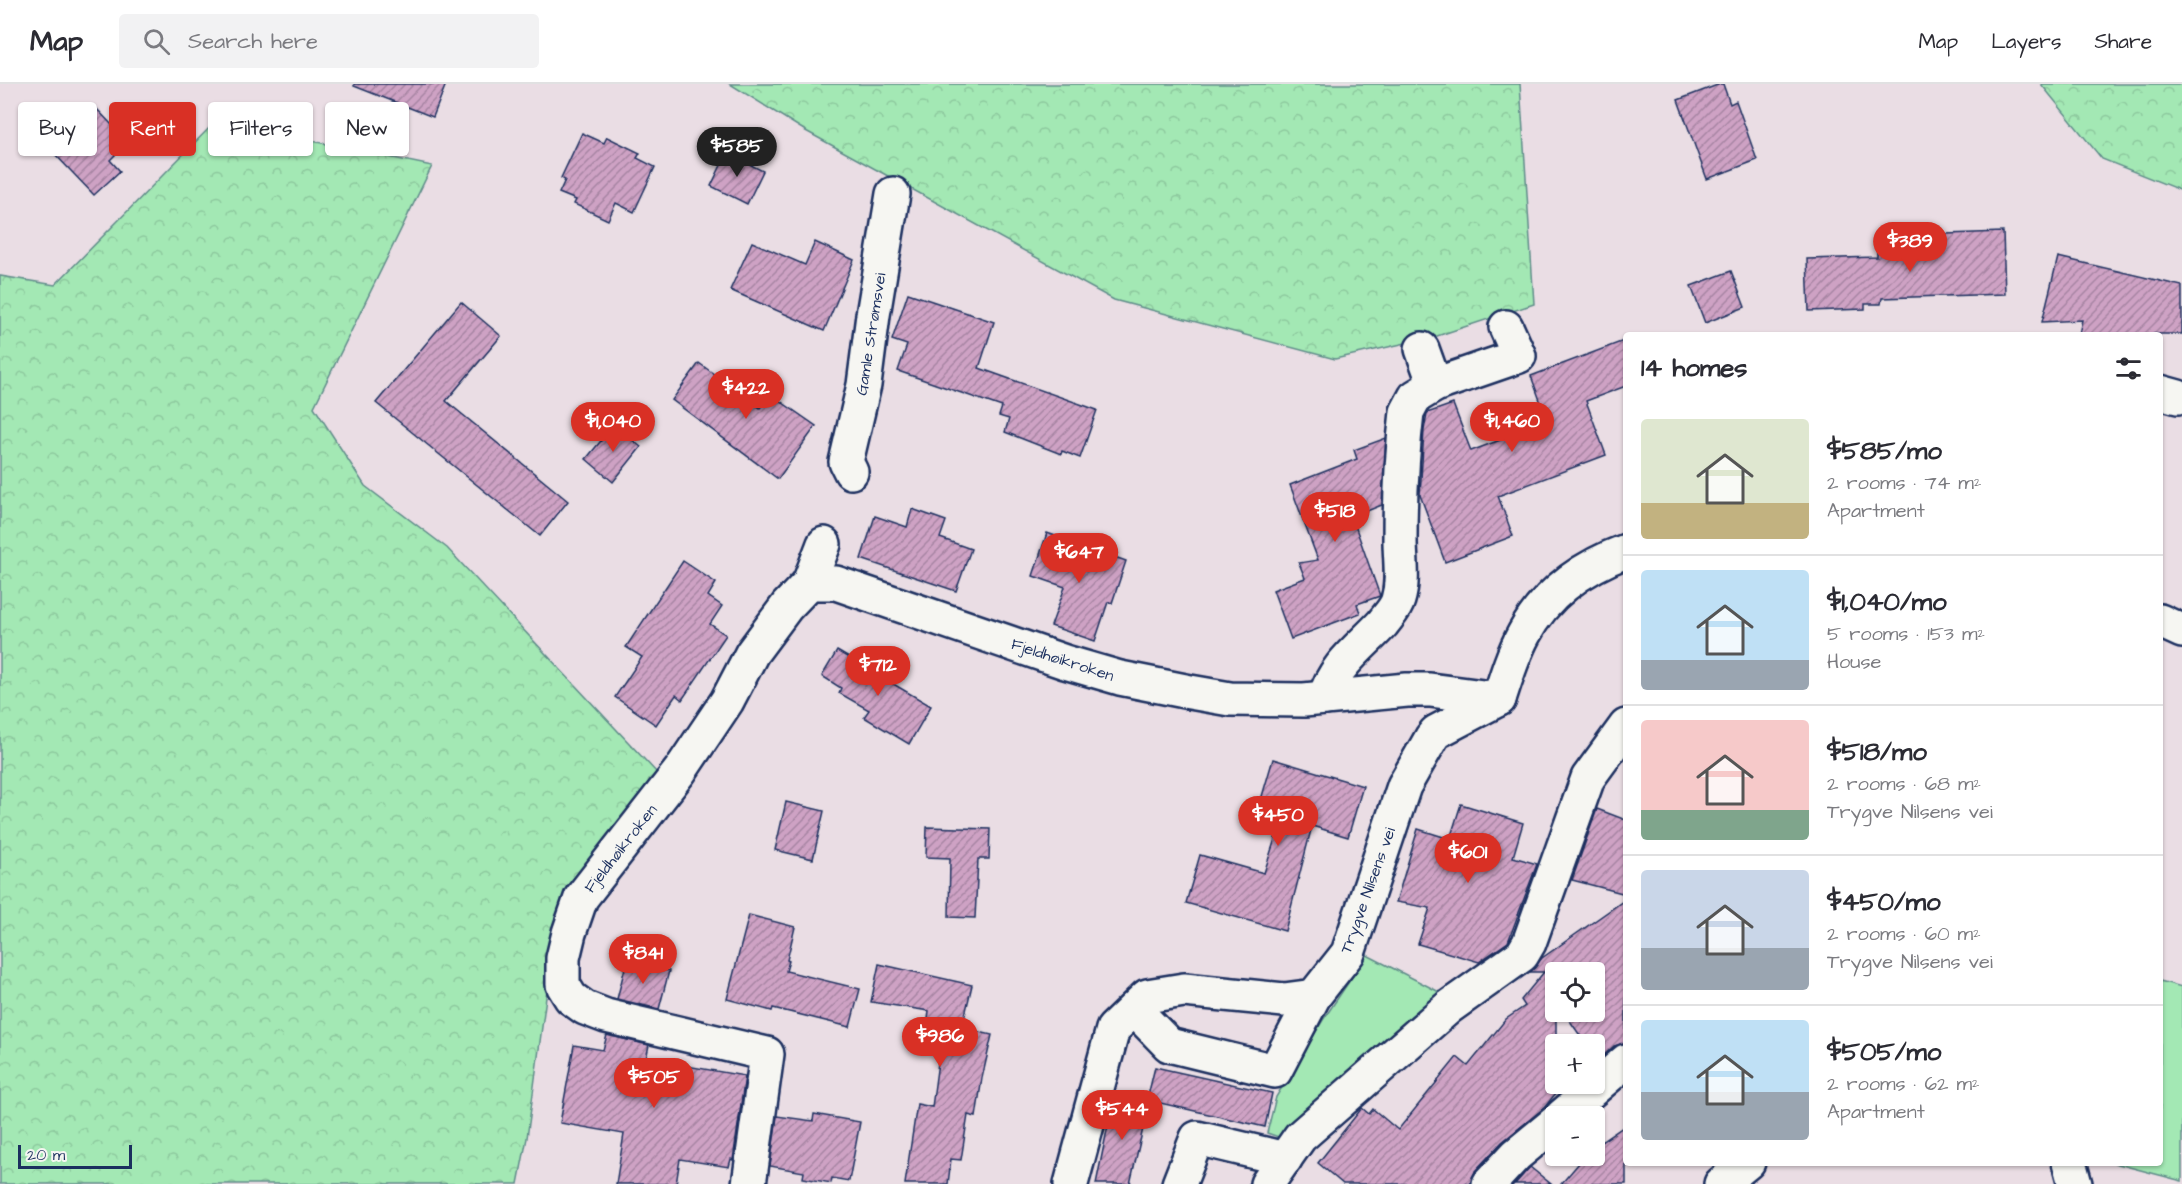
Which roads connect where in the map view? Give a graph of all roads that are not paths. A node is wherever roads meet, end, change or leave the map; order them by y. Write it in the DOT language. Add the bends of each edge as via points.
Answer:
graph roads {
  1 [pos="893,194"];
  2 [pos="1506,327"];
  3 [pos="1422,348"];
  4 [pos="1436,385"];
  5 [pos="851,472"];
  6 [pos="824,544"];
  7 [pos="1623,552"];
  8 [pos="809,583"];
  9 [pos="2163,622"];
  10 [pos="2182,631"];
  11 [pos="1325,698"];
  12 [pos="1499,699"];
  13 [pos="1623,730"];
  14 [pos="1314,996"];
  15 [pos="1134,1009"];
  16 [pos="1623,1064"];
  17 [pos="1574,1106"];
  18 [pos="1545,1131"];
  19 [pos="1743,1166"];
  20 [pos="2070,1166"];
  21 [pos="1276,1171"];
  22 [pos="748,1184"];
  23 [pos="1071,1184"];
  24 [pos="1179,1184"];
  25 [pos="1489,1184"];
  26 [pos="1721,1184"];
  27 [pos="2075,1184"];
  1 -- 5 [label="street, Gamle Strømsvei" via="864,385 846,462"];
  2 -- 4 [label="street" via="1519,356"];
  3 -- 4 [label="street"];
  4 -- 11 [label="street" via="1415,397 1407,412 1398,601 1391,614 1338,669"];
  6 -- 8 [label="street, Fjeldhøikroken"];
  7 -- 12 [label="street" via="1604,559 1562,586 1539,610 1524,633"];
  8 -- 11 [label="street, Fjeldhøikroken" via="836,583 1120,678 1230,699"];
  8 -- 22 [label="street, Fjeldhøikroken" via="752,653 727,701 680,771 581,898 563,964 563,985 571,998 585,1008 767,1054"];
  9 -- 10 [label="street"];
  11 -- 12 [label="street" via="1430,690"];
  12 -- 14 [label="street, Trygve Nilsens vei" via="1432,737 1404,786 1348,953"];
  13 -- 21 [label="street" via="1588,778 1522,955 1449,1007 1387,1060 1300,1137"];
  14 -- 15 [label="street" via="1284,1000 1184,990 1147,996"];
  14 -- 15 [label="street, Trygve Nilsens vei" via="1275,1071 1169,1045"];
  15 -- 23 [label="street" via="1113,1029"];
  16 -- 17 [label="street"];
  18 -- 25 [label="street"];
  19 -- 26 [label="street"];
  20 -- 27 [label="street"];
  21 -- 24 [label="street" via="1197,1138"];
}
